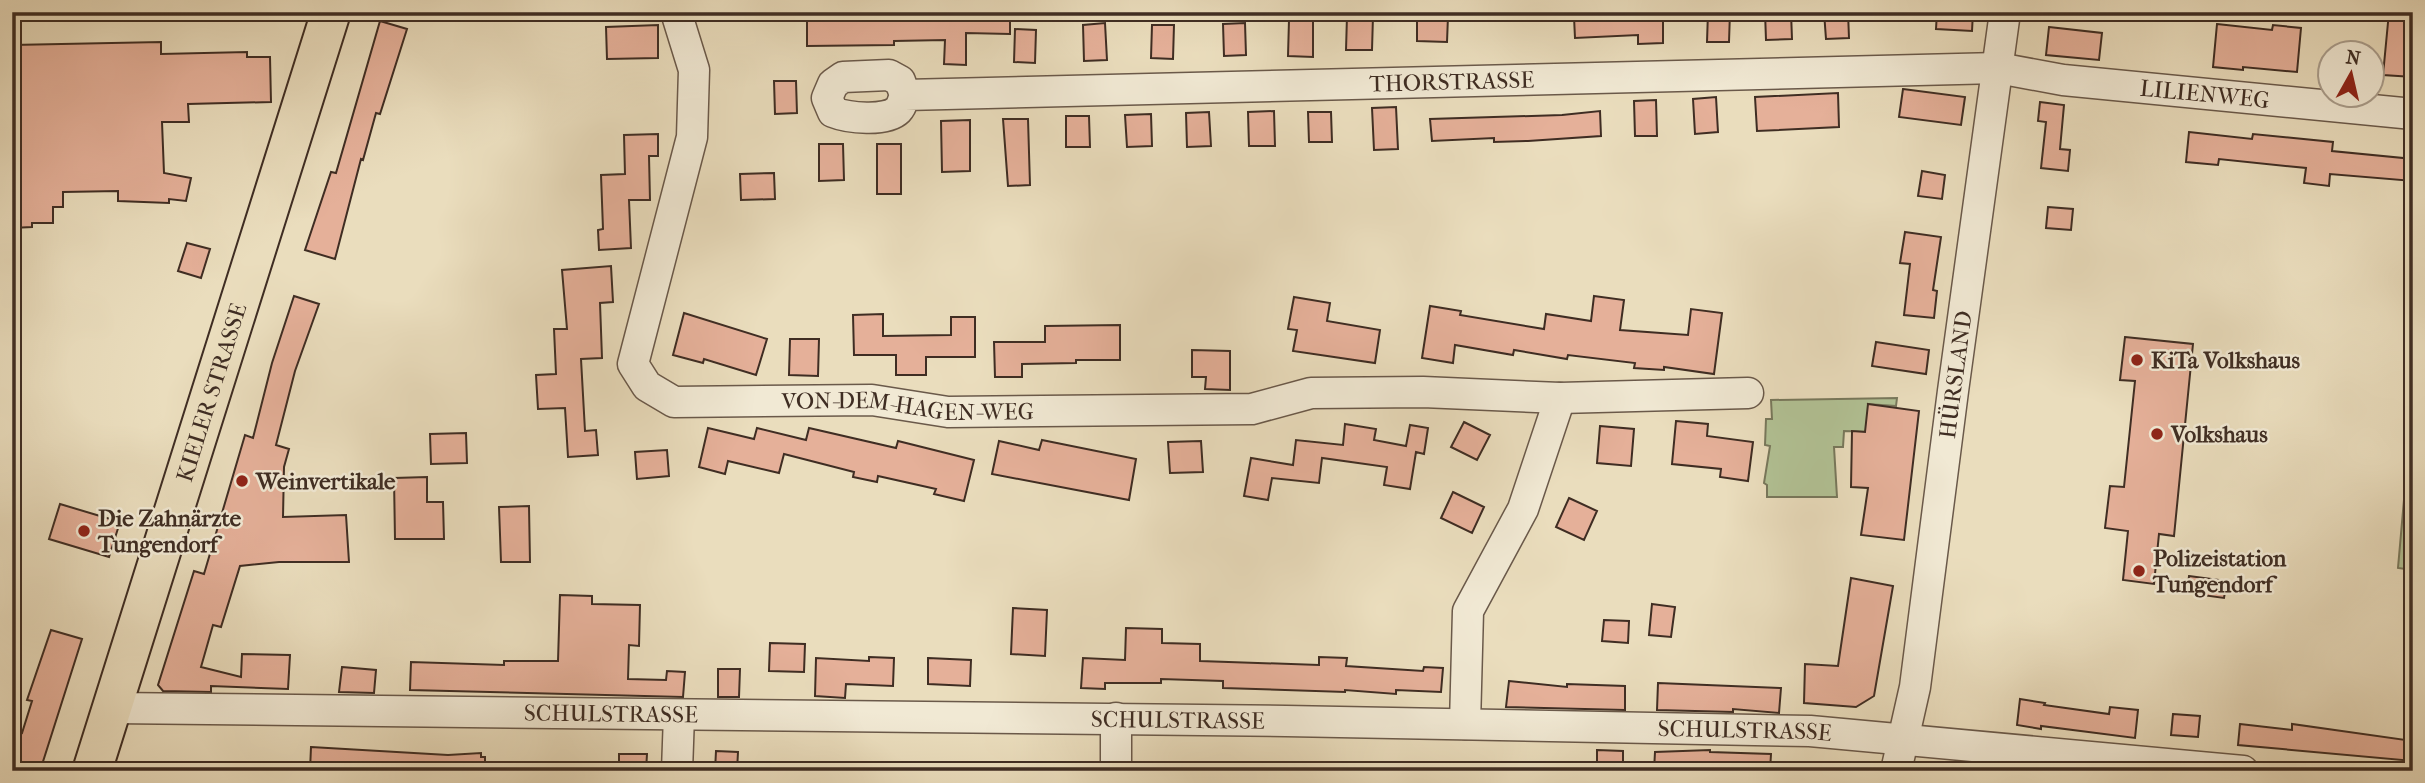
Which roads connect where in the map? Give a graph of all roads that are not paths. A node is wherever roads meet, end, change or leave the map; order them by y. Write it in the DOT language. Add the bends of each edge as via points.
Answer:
graph roads {
  1 [pos="331,12"];
  2 [pos="676,12"];
  3 [pos="2005,12"];
  4 [pos="1998,68"];
  5 [pos="905,95"];
  6 [pos="2413,114"];
  7 [pos="1748,393"];
  8 [pos="1560,398"];
  9 [pos="112,708"];
  10 [pos="679,715"];
  11 [pos="1116,718"];
  12 [pos="1465,723"];
  13 [pos="1905,739"];
  14 [pos="92,771"];
  15 [pos="677,771"];
  16 [pos="1116,771"];
  17 [pos="1896,771"];
  18 [pos="2243,771"];
  1 -- 9 [label="main road, KIELER STRASSE"];
  2 -- 8 [label="street, VON-DEM-HAGEN-WEG" via="694,70 692,137 633,364 647,386 674,402 872,400 948,412 1252,409 1311,393"];
  3 -- 4 [label="street, HÜRSLAND"];
  4 -- 5 [label="street, THORSTRASSE"];
  4 -- 6 [label="street, LILIENWEG" via="2063,80"];
  4 -- 13 [label="street, HÜRSLAND"];
  7 -- 8 [label="street, VON-DEM-HAGEN-WEG"];
  8 -- 12 [label="street" via="1523,509 1468,611"];
  9 -- 10 [label="street, SCHULSTRASSE"];
  9 -- 14 [label="main road, KIELER STRASSE"];
  10 -- 11 [label="street, SCHULSTRASSE"];
  10 -- 15 [label="street"];
  11 -- 12 [label="street, SCHULSTRASSE"];
  11 -- 16 [label="street"];
  12 -- 13 [label="street, SCHULSTRASSE" via="1818,732"];
  13 -- 17 [label="street, HÜRSLAND"];
  13 -- 18 [label="street, SCHULSTRASSE"];
}
